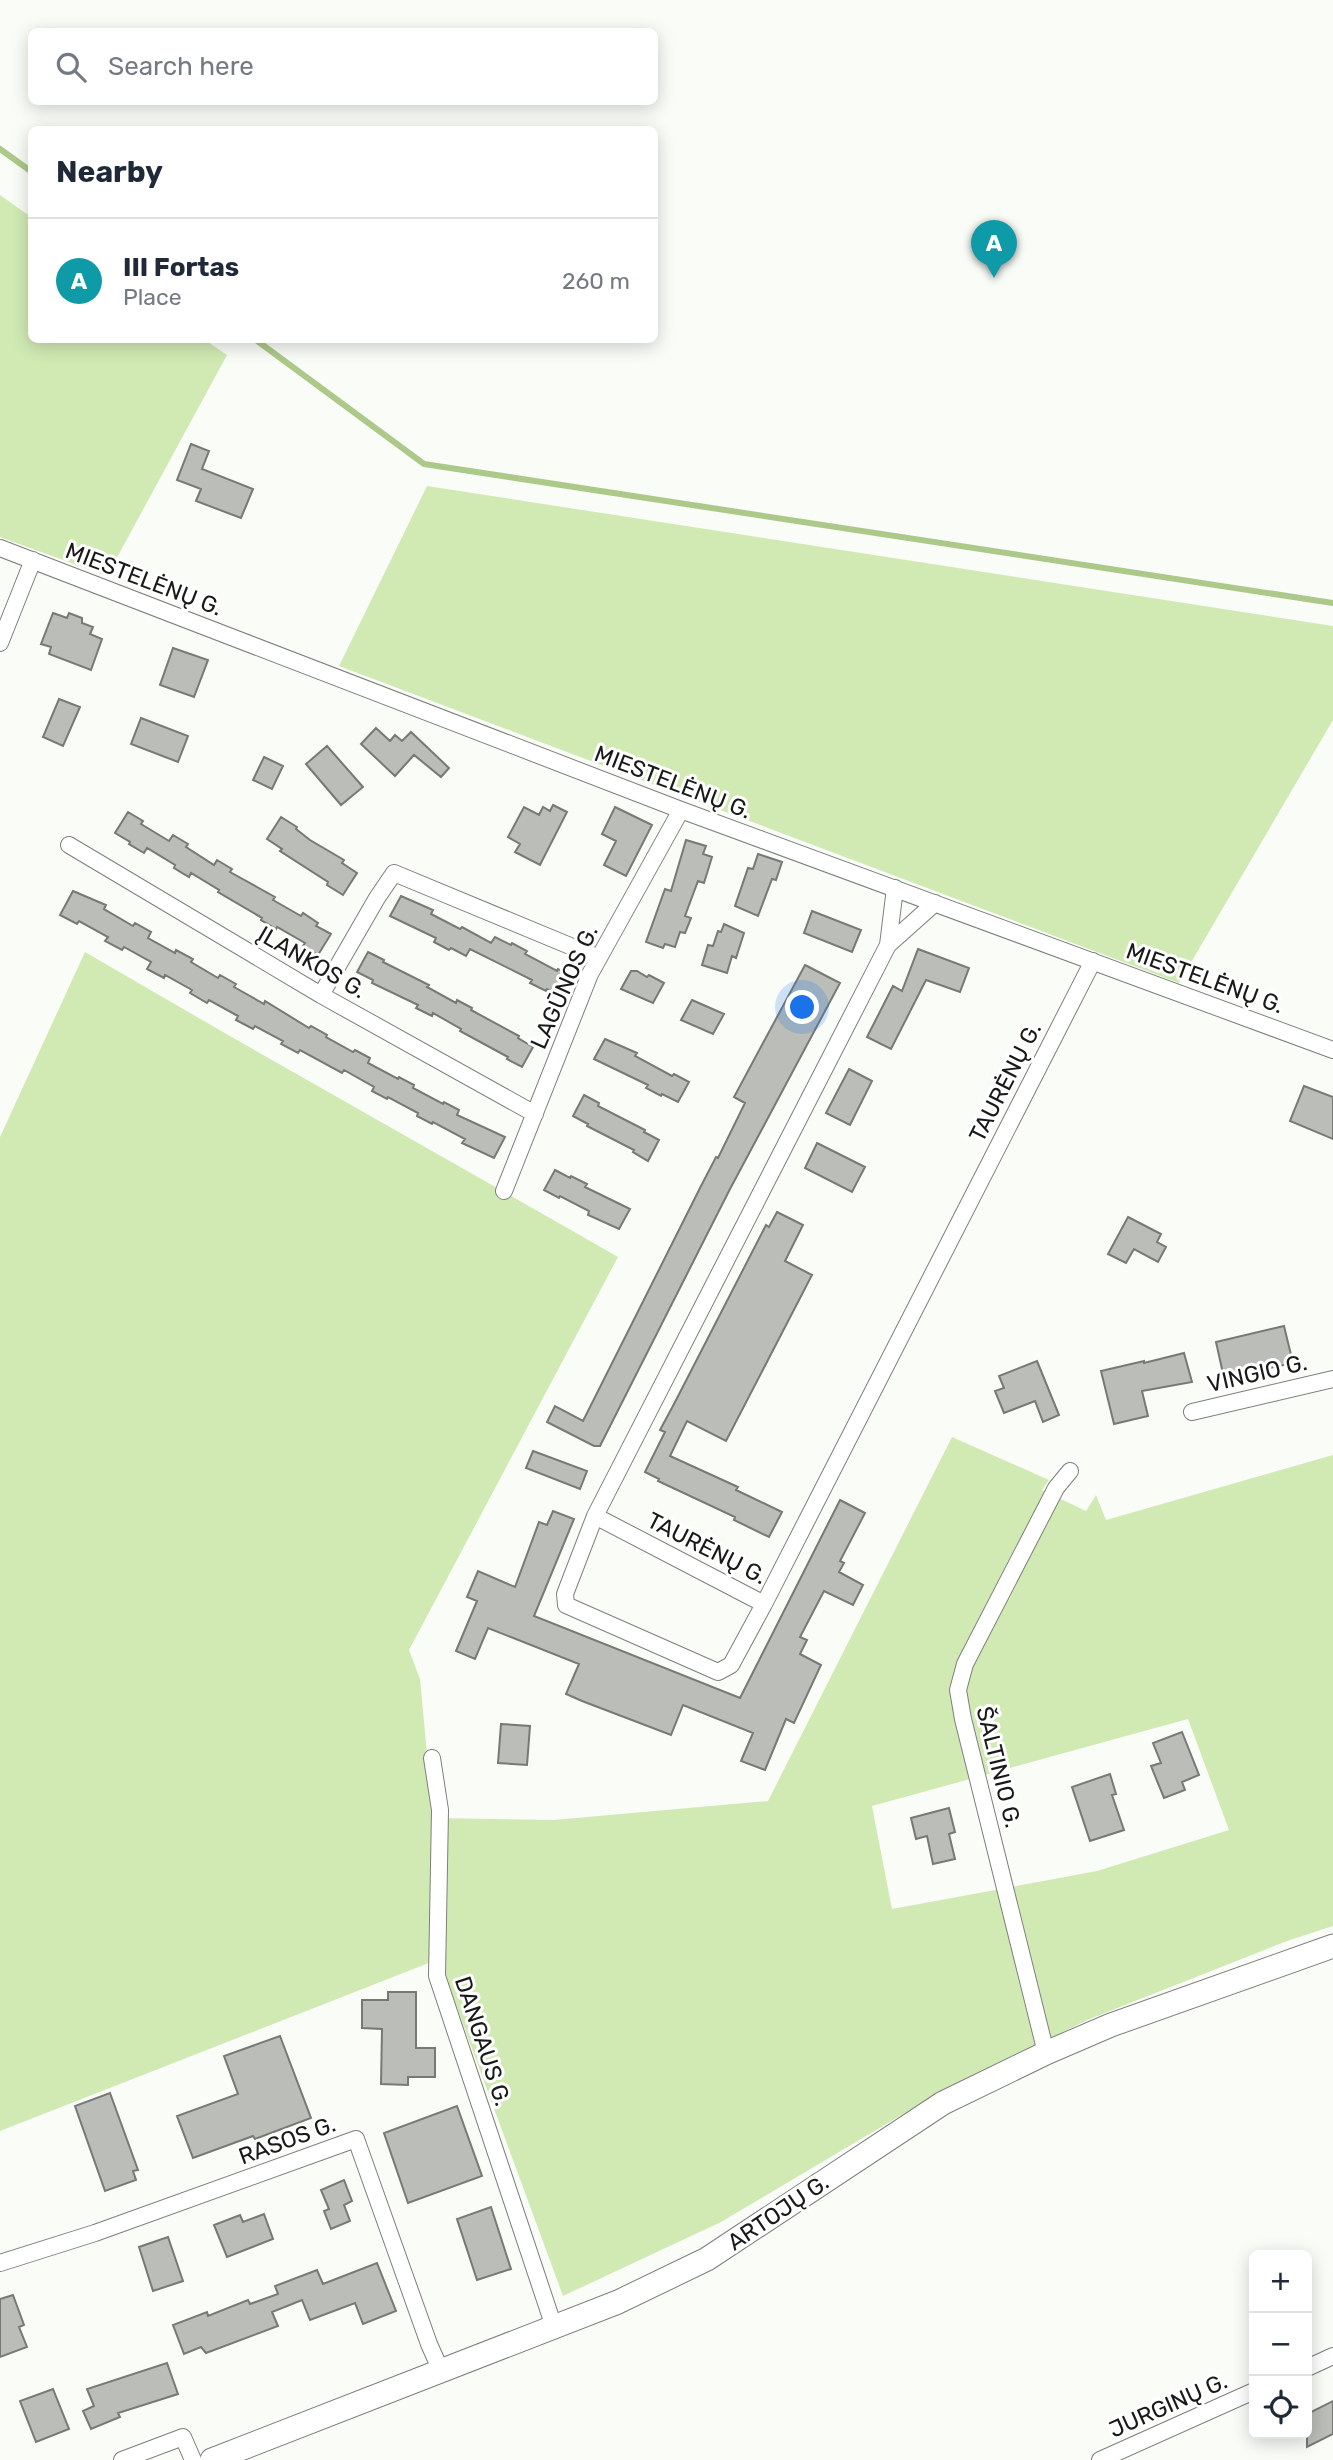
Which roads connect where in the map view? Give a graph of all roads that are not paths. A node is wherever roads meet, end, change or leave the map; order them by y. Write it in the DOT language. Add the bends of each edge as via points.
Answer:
graph roads {
  1 [pos="0,548"];
  2 [pos="33,560"];
  3 [pos="0,643"];
  4 [pos="681,810"];
  5 [pos="69,845"];
  6 [pos="895,888"];
  7 [pos="935,903"];
  8 [pos="888,945"];
  9 [pos="599,958"];
  10 [pos="1093,961"];
  11 [pos="321,995"];
  12 [pos="1333,1050"];
  13 [pos="535,1114"];
  14 [pos="504,1191"];
  15 [pos="1333,1379"];
  16 [pos="1192,1412"];
  17 [pos="1070,1471"];
  18 [pos="595,1516"];
  19 [pos="764,1604"];
  20 [pos="432,1758"];
  21 [pos="1333,1946"];
  22 [pos="1046,2053"];
  23 [pos="0,2263"];
  24 [pos="554,2327"];
  25 [pos="1333,2356"];
  26 [pos="1312,2366"];
  27 [pos="441,2371"];
  28 [pos="1249,2393"];
  29 [pos="122,2460"];
  30 [pos="193,2460"];
  31 [pos="212,2460"];
  32 [pos="1100,2460"];
  1 -- 2 [label="street, MIESTELĖNŲ G."];
  2 -- 3 [label="street"];
  2 -- 4 [label="street, MIESTELĖNŲ G."];
  4 -- 6 [label="street, MIESTELĖNŲ G."];
  4 -- 9 [label="street, LAGŪNOS G."];
  5 -- 11 [label="street, ĮLANKOS G."];
  6 -- 7 [label="street, MIESTELĖNŲ G."];
  6 -- 8 [label="street"];
  7 -- 8 [label="street"];
  7 -- 10 [label="street, MIESTELĖNŲ G."];
  8 -- 18 [label="street"];
  9 -- 11 [label="street" via="394,873"];
  9 -- 13 [label="street, LAGŪNOS G."];
  10 -- 12 [label="street, MIESTELĖNŲ G."];
  10 -- 19 [label="street, TAURĖNŲ G."];
  11 -- 13 [label="street, ĮLANKOS G."];
  13 -- 14 [label="street, LAGŪNOS G."];
  15 -- 16 [label="street, VINGIO G."];
  17 -- 22 [label="street, ŠALTINIO G." via="1056,1488 965,1664 958,1690"];
  18 -- 19 [label="street, TAURĖNŲ G."];
  18 -- 19 [label="street" via="565,1594 566,1605 718,1672 732,1665"];
  20 -- 24 [label="street, DANGAUS G." via="440,1810 437,1976"];
  21 -- 22 [label="main road, ARTOJŲ G." via="1111,2025"];
  22 -- 24 [label="main road, ARTOJŲ G." via="943,2103 707,2259"];
  23 -- 27 [label="street, RASOS G." via="356,2139"];
  24 -- 27 [label="main road, ARTOJŲ G."];
  25 -- 26 [label="street"];
  27 -- 31 [label="main road, ARTOJŲ G."];
  28 -- 32 [label="street, JURGINŲ G."];
  29 -- 30 [label="street" via="183,2437"];
}
